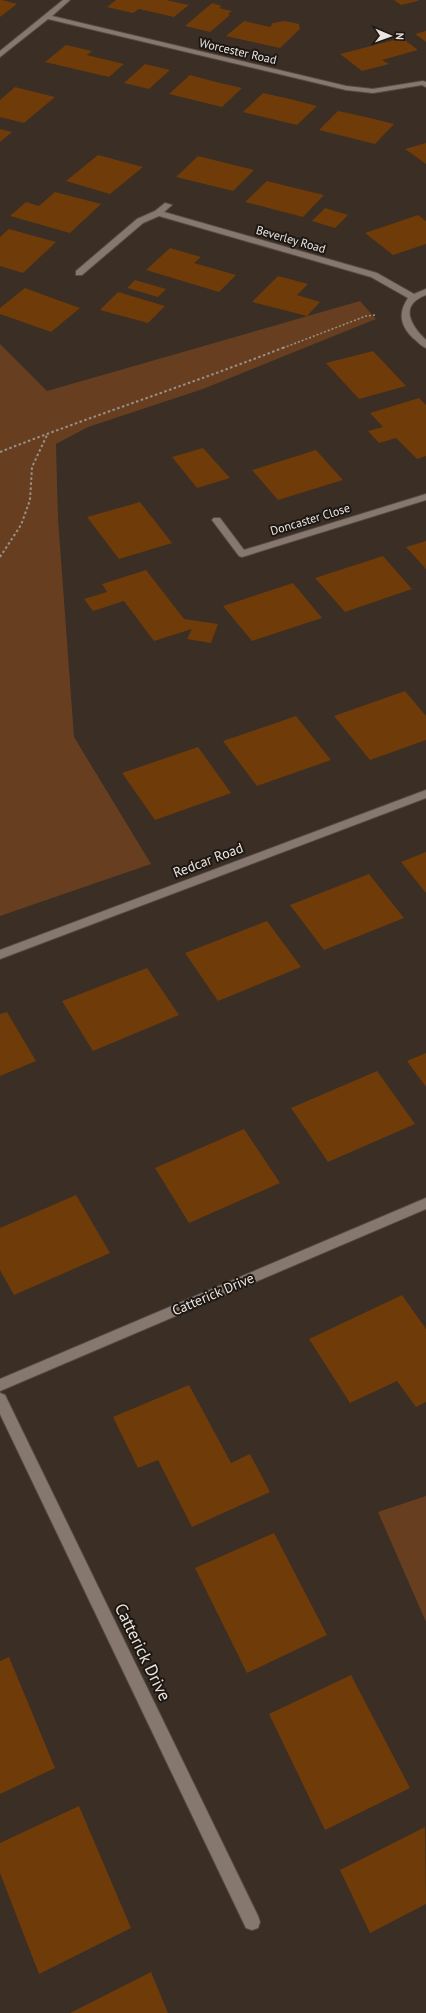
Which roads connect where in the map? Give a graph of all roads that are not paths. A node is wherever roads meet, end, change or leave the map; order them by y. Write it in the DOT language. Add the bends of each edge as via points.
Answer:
graph roads {
  1 [pos="67,0"];
  2 [pos="46,17"];
  3 [pos="0,55"];
  4 [pos="425,84"];
  5 [pos="168,205"];
  6 [pos="158,213"];
  7 [pos="79,272"];
  8 [pos="426,292"];
  9 [pos="413,297"];
  10 [pos="426,345"];
  11 [pos="426,497"];
  12 [pos="217,520"];
  13 [pos="426,794"];
  14 [pos="0,955"];
  15 [pos="426,1203"];
  16 [pos="0,1385"];
  17 [pos="0,1399"];
  18 [pos="252,1922"];
  1 -- 2 [label="street"];
  2 -- 3 [label="street"];
  2 -- 4 [label="street, Worcester Road" via="346,88 373,91"];
  5 -- 6 [label="street"];
  6 -- 7 [label="street" via="140,221"];
  6 -- 9 [label="street, Beverley Road" via="374,275"];
  8 -- 9 [label="street"];
  9 -- 10 [label="street" via="406,307 404,316 411,330"];
  11 -- 12 [label="street, Doncaster Close" via="242,554"];
  13 -- 14 [label="street, Redcar Road"];
  15 -- 16 [label="street, Catterick Drive"];
  17 -- 18 [label="street, Catterick Drive"];
}
